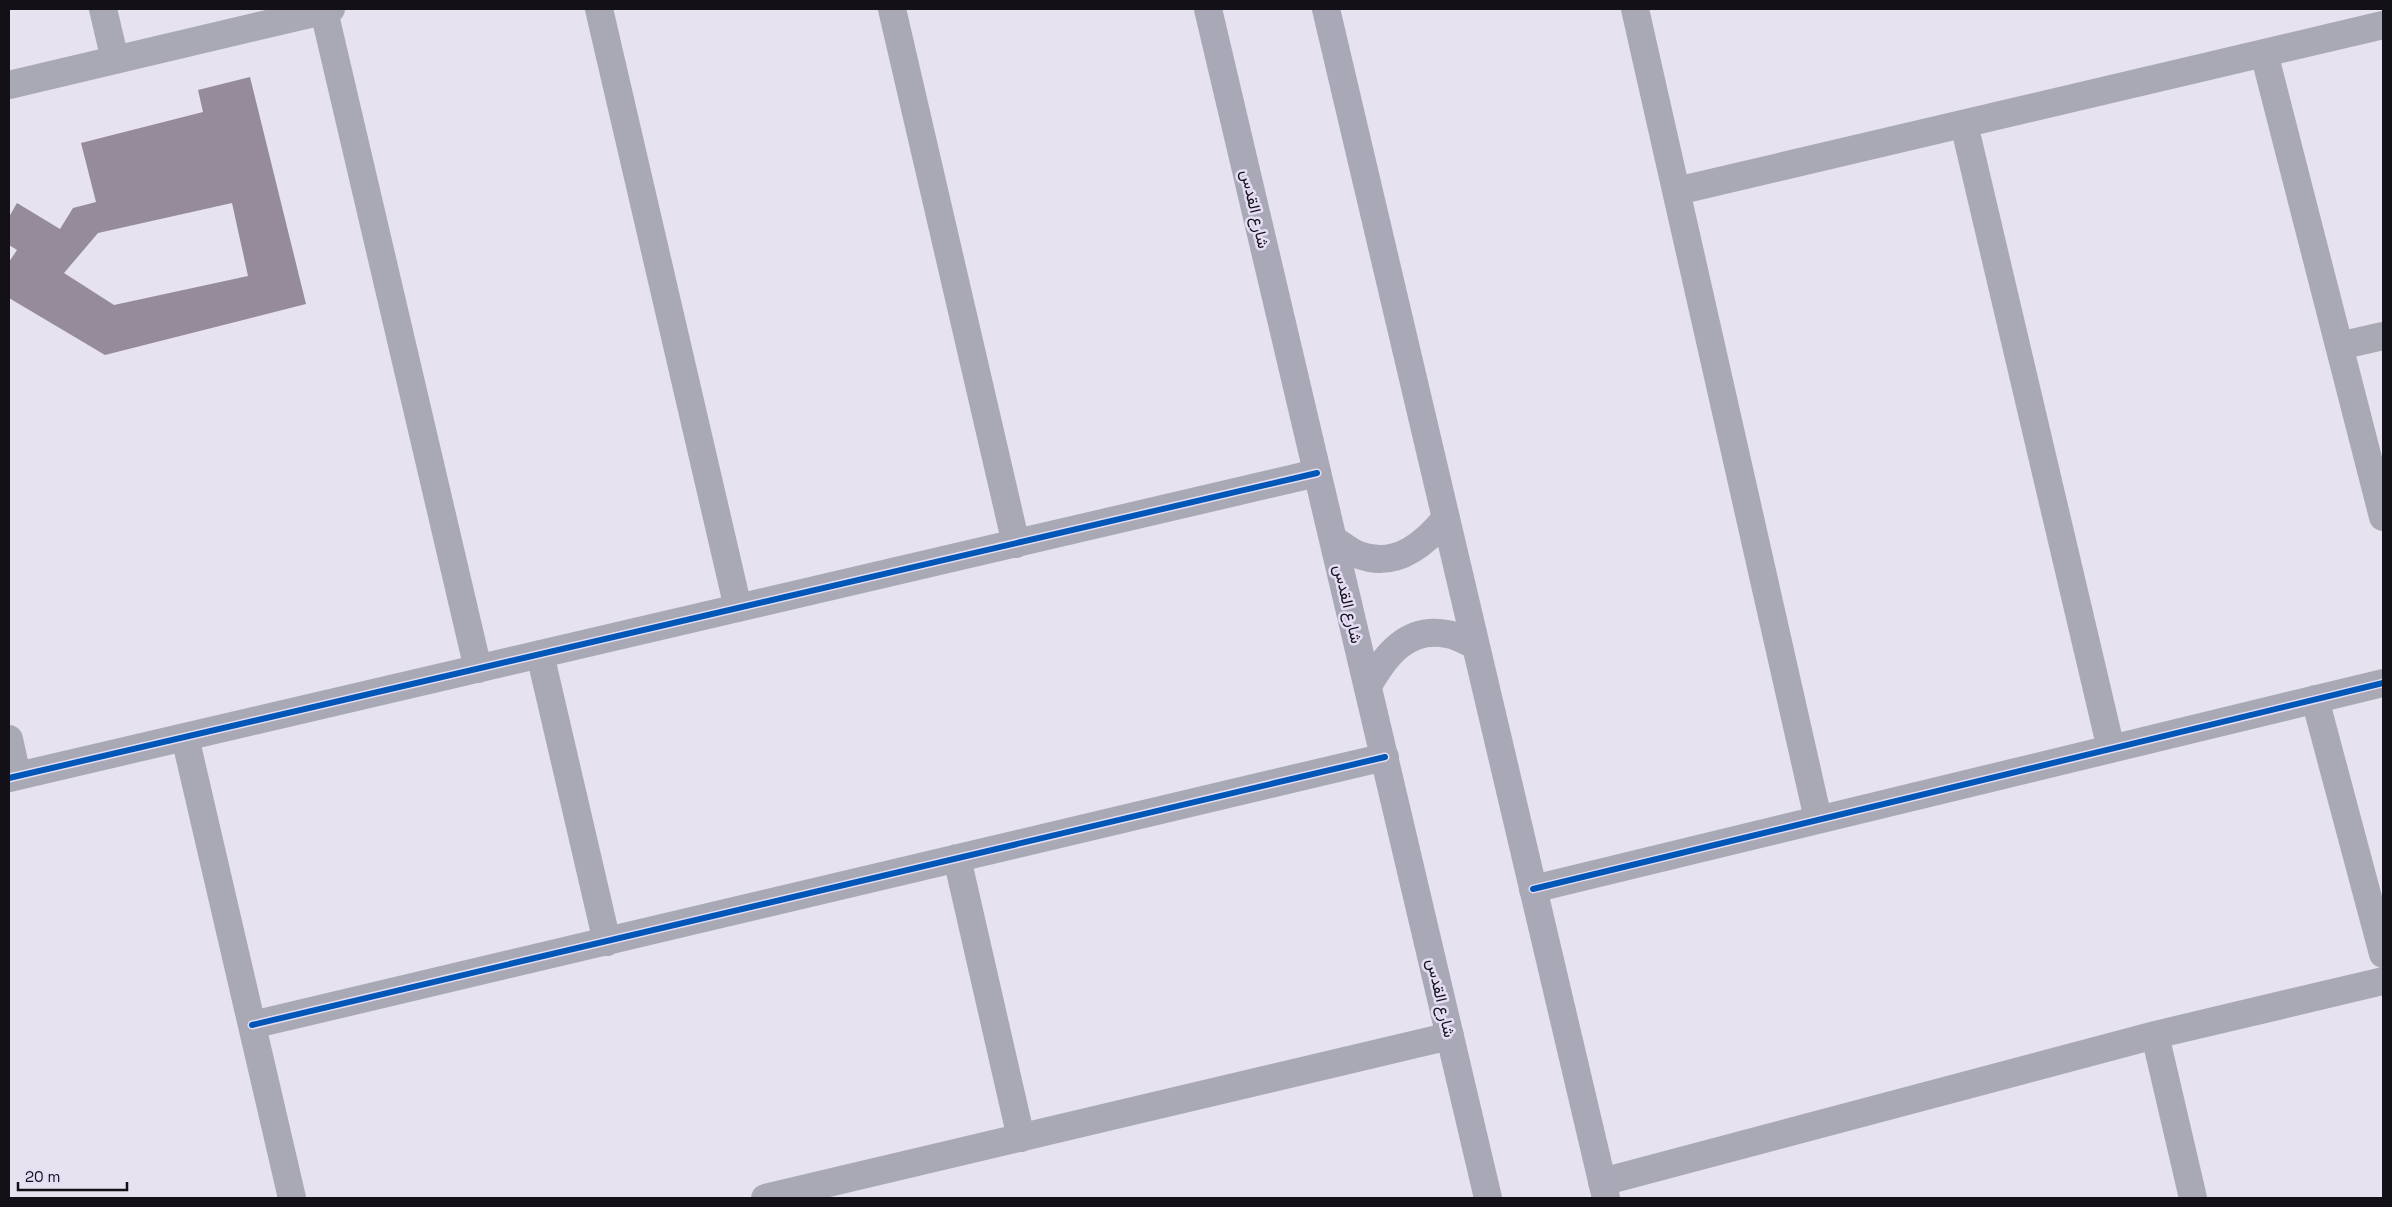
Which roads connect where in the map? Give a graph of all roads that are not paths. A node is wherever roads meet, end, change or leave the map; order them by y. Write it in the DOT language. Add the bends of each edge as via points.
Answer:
graph roads {
  1 [pos="103,9"];
  2 [pos="599,9"];
  3 [pos="892,9"];
  4 [pos="1208,9"];
  5 [pos="1326,9"];
  6 [pos="1635,9"];
  7 [pos="328,10"];
  8 [pos="2383,25"];
  9 [pos="2264,53"];
  10 [pos="115,60"];
  11 [pos="9,85"];
  12 [pos="1964,124"];
  13 [pos="1676,191"];
  14 [pos="2383,336"];
  15 [pos="2339,346"];
  16 [pos="1318,473"];
  17 [pos="2383,517"];
  18 [pos="1446,518"];
  19 [pos="1333,539"];
  20 [pos="1016,544"];
  21 [pos="738,608"];
  22 [pos="1476,646"];
  23 [pos="540,654"];
  24 [pos="478,669"];
  25 [pos="2383,683"];
  26 [pos="1368,686"];
  27 [pos="2315,699"];
  28 [pos="185,737"];
  29 [pos="9,739"];
  30 [pos="2111,749"];
  31 [pos="1385,758"];
  32 [pos="13,777"];
  33 [pos="1818,819"];
  34 [pos="957,858"];
  35 [pos="1533,889"];
  36 [pos="607,942"];
  37 [pos="2383,954"];
  38 [pos="2383,981"];
  39 [pos="252,1025"];
  40 [pos="2155,1034"];
  41 [pos="1450,1036"];
  42 [pos="1021,1138"];
  43 [pos="1604,1190"];
  44 [pos="292,1198"];
  45 [pos="765,1198"];
  46 [pos="1488,1198"];
  47 [pos="2193,1198"];
  1 -- 10 [label="street"];
  2 -- 21 [label="street"];
  3 -- 20 [label="street"];
  4 -- 16 [label="main road, شارع القدس"];
  5 -- 18 [label="main road"];
  6 -- 13 [label="street"];
  7 -- 10 [label="street"];
  7 -- 24 [label="street"];
  8 -- 9 [label="street"];
  9 -- 12 [label="street"];
  9 -- 15 [label="street"];
  10 -- 11 [label="street"];
  12 -- 13 [label="street"];
  12 -- 30 [label="street"];
  13 -- 33 [label="street"];
  14 -- 15 [label="street"];
  15 -- 17 [label="street"];
  16 -- 19 [label="main road, شارع القدس"];
  16 -- 20 [label="street"];
  18 -- 19 [label="main road" via="1430,538 1399,557 1382,559 1360,555"];
  18 -- 22 [label="main road"];
  19 -- 26 [label="main road, شارع القدس"];
  20 -- 21 [label="street"];
  21 -- 23 [label="street"];
  22 -- 26 [label="main road" via="1447,634 1425,634 1409,639 1382,662"];
  22 -- 35 [label="main road"];
  23 -- 24 [label="street"];
  23 -- 36 [label="street"];
  24 -- 28 [label="street"];
  25 -- 27 [label="street"];
  26 -- 31 [label="main road, شارع القدس"];
  27 -- 30 [label="street"];
  27 -- 37 [label="street"];
  28 -- 32 [label="street"];
  28 -- 39 [label="street"];
  29 -- 32 [label="street"];
  30 -- 33 [label="street"];
  31 -- 34 [label="street"];
  31 -- 41 [label="main road, شارع القدس"];
  33 -- 35 [label="street"];
  34 -- 36 [label="street"];
  34 -- 42 [label="street"];
  35 -- 43 [label="main road"];
  36 -- 39 [label="street"];
  38 -- 40 [label="street"];
  39 -- 44 [label="street"];
  40 -- 43 [label="street"];
  40 -- 47 [label="street"];
  41 -- 42 [label="street"];
  41 -- 46 [label="main road, شارع القدس"];
  42 -- 45 [label="street"];
}
